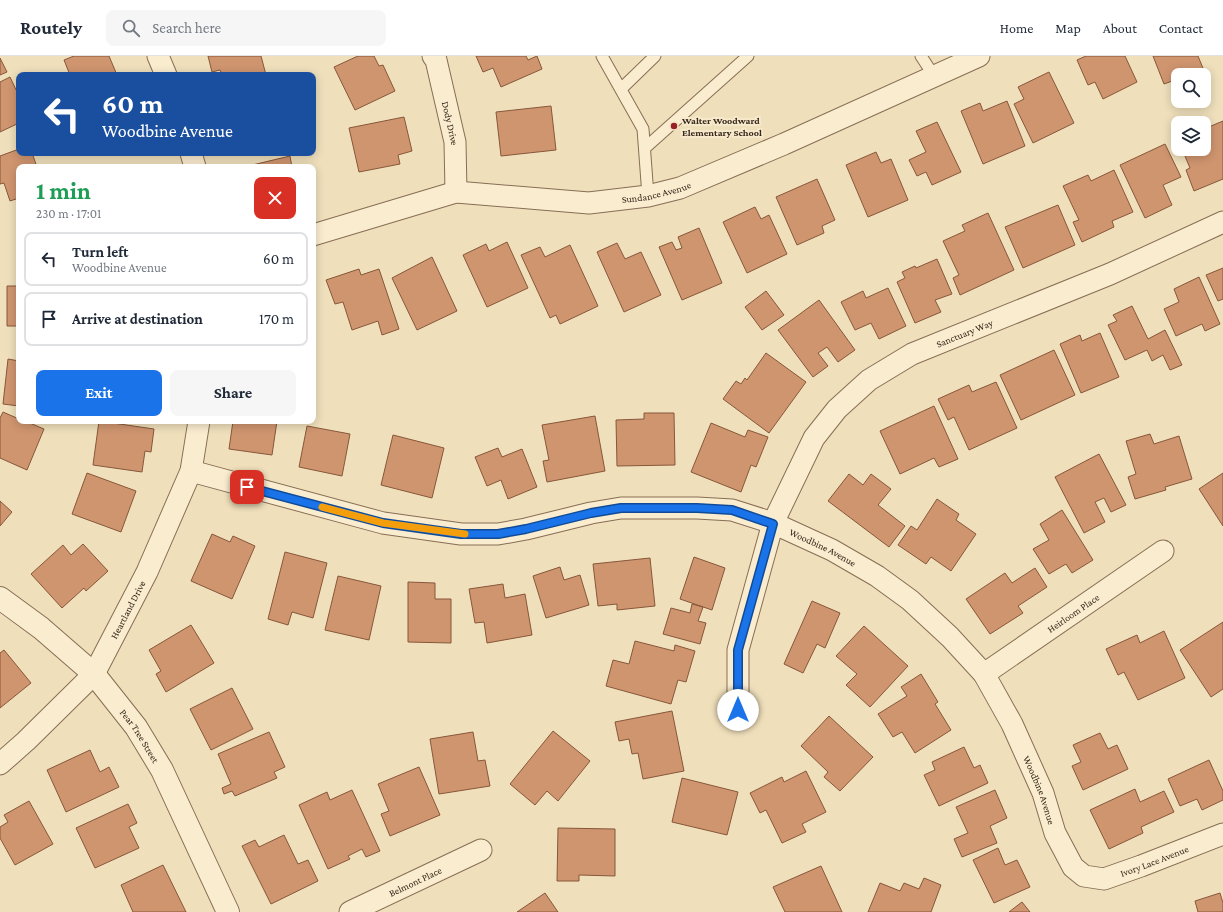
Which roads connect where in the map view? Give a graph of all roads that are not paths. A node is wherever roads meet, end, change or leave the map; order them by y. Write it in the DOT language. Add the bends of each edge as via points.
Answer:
graph roads {
  1 [pos="158,56"];
  2 [pos="433,56"];
  3 [pos="602,56"];
  4 [pos="655,56"];
  5 [pos="748,56"];
  6 [pos="921,56"];
  7 [pos="979,56"];
  8 [pos="165,72"];
  9 [pos="934,76"];
  10 [pos="620,89"];
  11 [pos="645,148"];
  12 [pos="456,192"];
  13 [pos="648,196"];
  14 [pos="1223,222"];
  15 [pos="316,234"];
  16 [pos="199,424"];
  17 [pos="191,471"];
  18 [pos="773,524"];
  19 [pos="1162,551"];
  20 [pos="0,598"];
  21 [pos="94,674"];
  22 [pos="984,674"];
  23 [pos="738,710"];
  24 [pos="0,764"];
  25 [pos="1223,834"];
  26 [pos="481,850"];
  27 [pos="1084,876"];
  28 [pos="228,912"];
  29 [pos="350,912"];
  1 -- 8 [label="street"];
  2 -- 12 [label="street, Dody Drive" via="455,142"];
  3 -- 10 [label="lane"];
  4 -- 10 [label="lane"];
  5 -- 11 [label="lane"];
  6 -- 9 [label="lane"];
  7 -- 9 [label="street, Sundance Avenue"];
  9 -- 13 [label="street, Sundance Avenue" via="680,188"];
  10 -- 11 [label="lane" via="644,129"];
  11 -- 13 [label="lane"];
  12 -- 13 [label="street, Sundance Avenue" via="589,203"];
  12 -- 15 [label="street, Sundance Avenue"];
  14 -- 18 [label="street, Sanctuary Way" via="1110,274 912,354 869,380 837,409 814,438"];
  16 -- 17 [label="street, Heartland Drive"];
  17 -- 18 [label="street, Woodbine Avenue" via="383,523 461,534 498,534 621,508 732,510"];
  17 -- 21 [label="street, Heartland Drive" via="147,572"];
  18 -- 22 [label="street, Woodbine Avenue" via="832,550 878,576 910,600 944,631"];
  18 -- 23 [label="street, Sanctuary Way" via="738,650"];
  19 -- 22 [label="street, Heirloom Place"];
  20 -- 21 [label="street, Pear Tree Street" via="41,628"];
  21 -- 24 [label="street, Heartland Drive"];
  21 -- 28 [label="street, Pear Tree Street" via="136,727 162,770"];
  22 -- 27 [label="street, Woodbine Avenue" via="1012,724 1043,793 1055,833 1073,867"];
  25 -- 27 [label="street, Ivory Lace Avenue" via="1104,879"];
  26 -- 29 [label="street, Belmont Place"];
}
